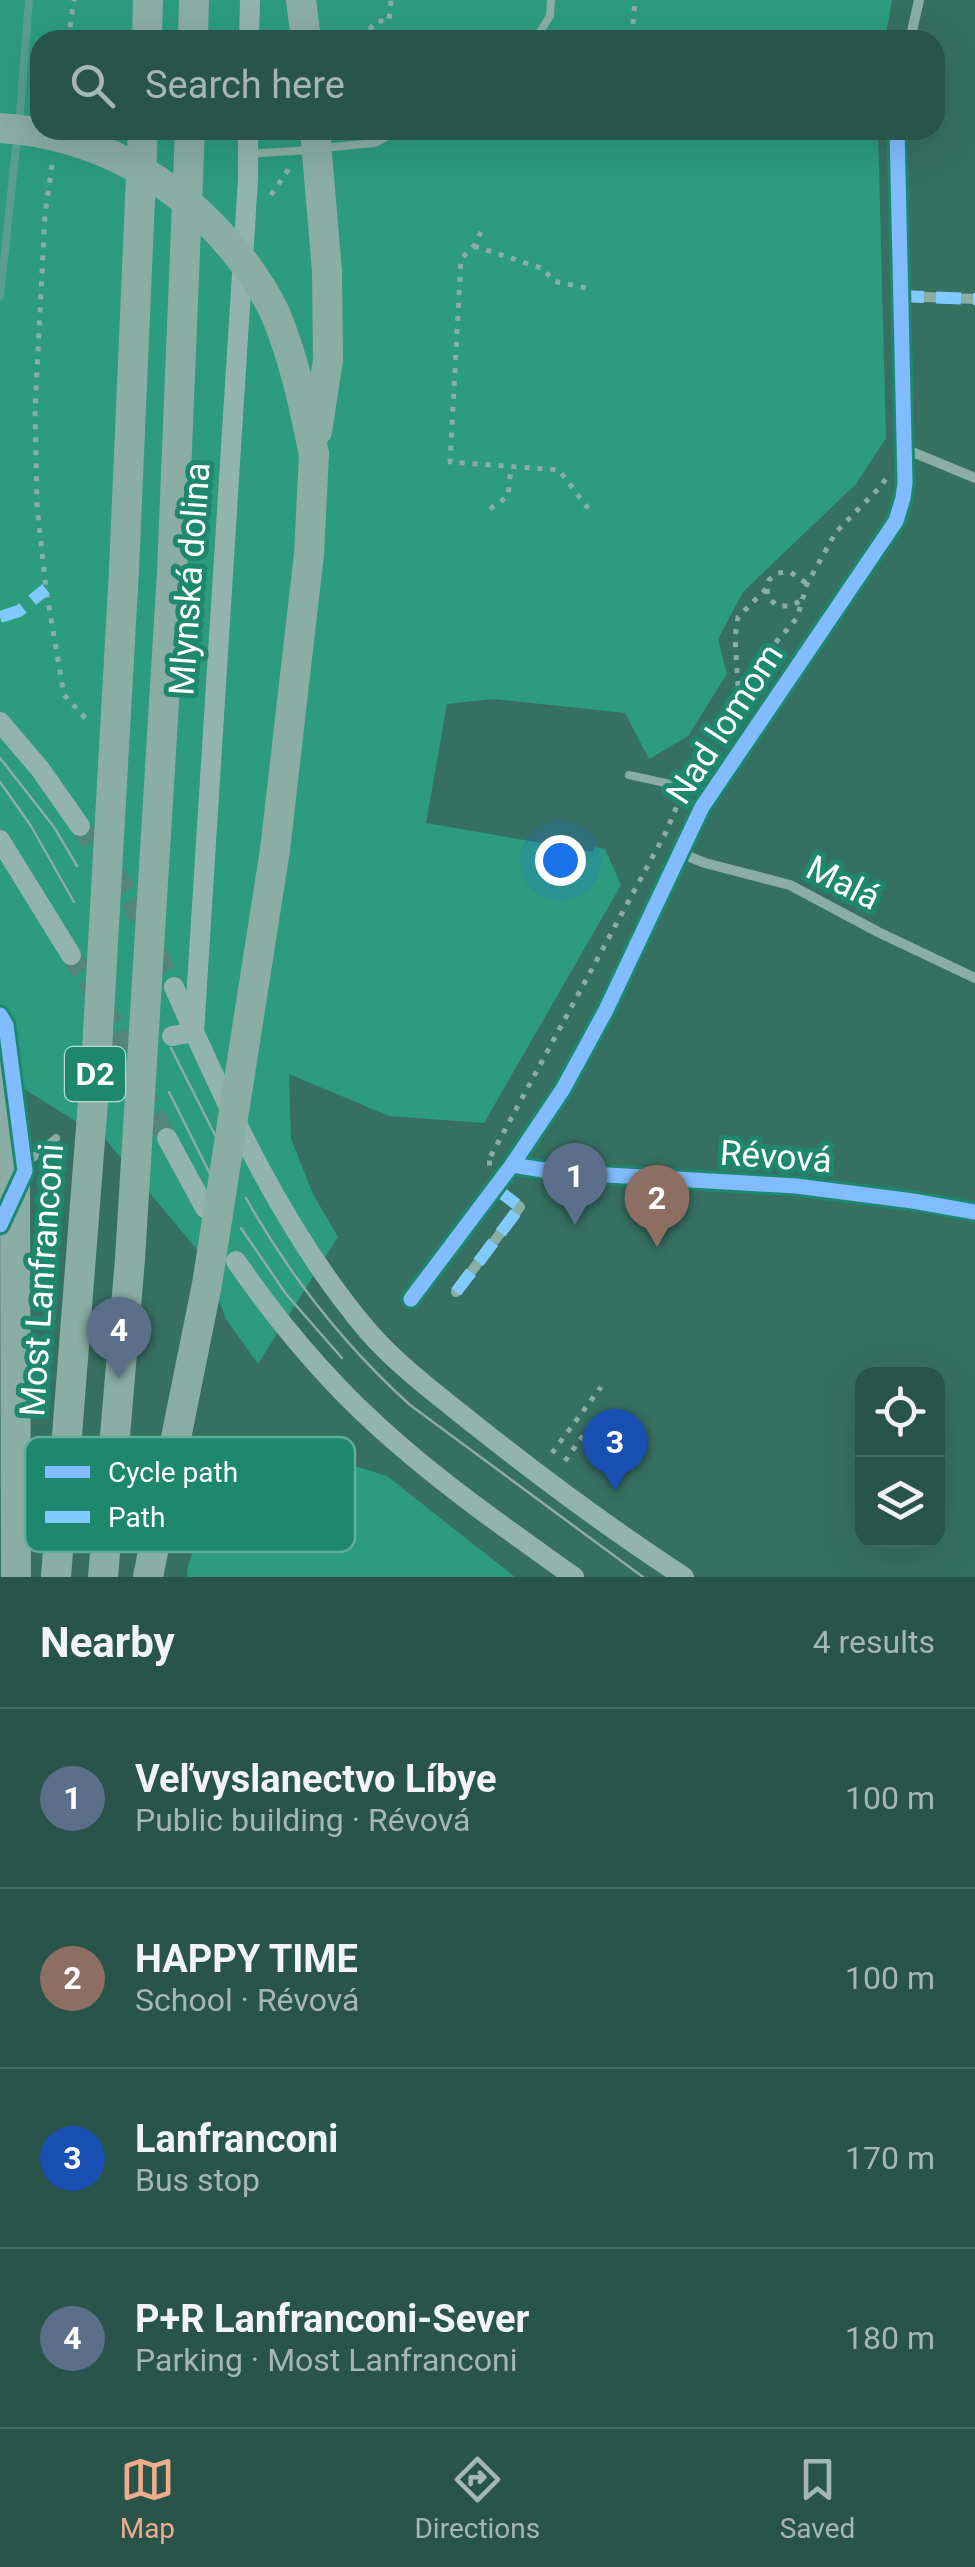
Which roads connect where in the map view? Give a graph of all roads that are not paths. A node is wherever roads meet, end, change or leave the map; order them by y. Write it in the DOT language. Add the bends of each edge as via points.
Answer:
graph roads {
  1 [pos="148,0"];
  2 [pos="194,0"];
  3 [pos="250,0"];
  4 [pos="301,0"];
  5 [pos="551,0"];
  6 [pos="919,0"];
  7 [pos="147,30"];
  8 [pos="193,30"];
  9 [pos="249,30"];
  10 [pos="305,30"];
  11 [pos="541,30"];
  12 [pos="912,30"];
  13 [pos="0,128"];
  14 [pos="30,132"];
  15 [pos="71,140"];
  16 [pos="143,140"];
  17 [pos="190,140"];
  18 [pos="248,140"];
  19 [pos="309,140"];
  20 [pos="381,140"];
  21 [pos="897,140"];
  22 [pos="247,154"];
  23 [pos="899,296"];
  24 [pos="975,298"];
  25 [pos="905,449"];
  26 [pos="314,454"];
  27 [pos="975,478"];
  28 [pos="0,722"];
  29 [pos="629,774"];
  30 [pos="711,793"];
  31 [pos="80,826"];
  32 [pos="0,840"];
  33 [pos="680,853"];
  34 [pos="70,955"];
  35 [pos="975,978"];
  36 [pos="174,987"];
  37 [pos="194,1032"];
  38 [pos="172,1036"];
  39 [pos="0,1044"];
  40 [pos="56,1138"];
  41 [pos="167,1138"];
  42 [pos="27,1163"];
  43 [pos="512,1164"];
  44 [pos="495,1188"];
  45 [pos="205,1208"];
  46 [pos="975,1212"];
  47 [pos="236,1260"];
  48 [pos="456,1292"];
  49 [pos="412,1299"];
  50 [pos="67,1437"];
  51 [pos="115,1437"];
  52 [pos="177,1437"];
  53 [pos="58,1552"];
  54 [pos="105,1552"];
  55 [pos="153,1552"];
  56 [pos="16,1577"];
  57 [pos="56,1577"];
  58 [pos="103,1577"];
  59 [pos="148,1577"];
  60 [pos="574,1577"];
  61 [pos="684,1577"];
  1 -- 7 [label="highway"];
  2 -- 8 [label="highway"];
  3 -- 9 [label="main road"];
  4 -- 10 [label="highway"];
  5 -- 11 [label="lane"];
  6 -- 12 [label="street"];
  13 -- 14 [label="highway, bridge"];
  15 -- 26 [label="highway, bridge" via="132,164 174,191 250,270 288,350"];
  16 -- 50 [label="highway, Most Lanfranconi / D2, bridge" via="96,1069"];
  17 -- 51 [label="highway, D2, bridge" via="172,572"];
  18 -- 22 [label="main road, Mlynská dolina"];
  19 -- 20 [label="lane"];
  19 -- 22 [label="lane"];
  19 -- 26 [label="highway, bridge" via="326,271 328,360"];
  21 -- 23 [label="street, Nad lomom"];
  22 -- 37 [label="main road, Mlynská dolina"];
  23 -- 24 [label="street"];
  23 -- 25 [label="street, Nad lomom"];
  25 -- 27 [label="street"];
  25 -- 30 [label="street, Nad lomom" via="904,498 891,529"];
  26 -- 52 [label="highway, bridge" via="309,554 274,850 208,1284"];
  28 -- 31 [label="main road"];
  29 -- 30 [label="lane"];
  30 -- 33 [label="street, Nad lomom"];
  32 -- 34 [label="main road"];
  33 -- 35 [label="street, Malá" via="790,886"];
  33 -- 43 [label="street, Nad lomom" via="606,1010"];
  36 -- 37 [label="main road"];
  37 -- 38 [label="main road"];
  37 -- 61 [label="main road" via="280,1204 370,1333 501,1446"];
  39 -- 56 [label="highway, bridge" via="15,1171"];
  40 -- 42 [label="lane"];
  41 -- 45 [label="main road"];
  43 -- 44 [label="street, Nad lomom"];
  43 -- 46 [label="street, Révová" via="825,1189"];
  44 -- 48 [label="street" via="520,1206"];
  44 -- 49 [label="street, Nad lomom"];
  47 -- 60 [label="main road" via="294,1339 372,1420"];
  53 -- 57 [label="highway, Most Lanfranconi / D2, bridge"];
  54 -- 58 [label="highway, D2, bridge"];
  55 -- 59 [label="highway, bridge"];
}
